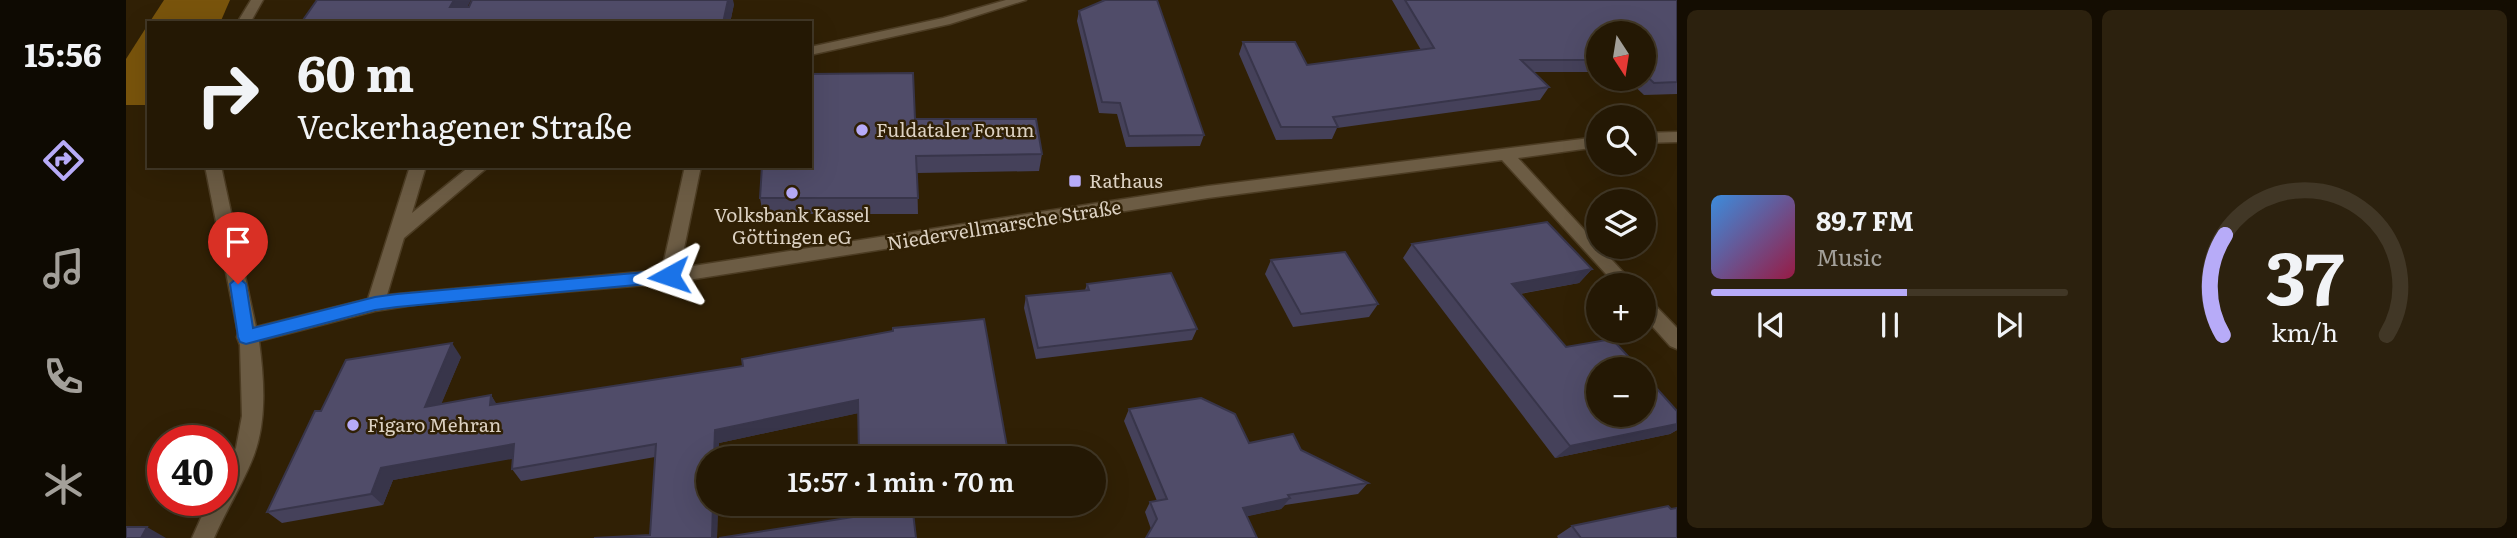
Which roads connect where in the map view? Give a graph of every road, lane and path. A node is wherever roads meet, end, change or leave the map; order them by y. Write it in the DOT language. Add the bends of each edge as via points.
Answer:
graph roads {
  1 [pos="257,0"];
  2 [pos="1020,0"];
  3 [pos="244,21"];
  4 [pos="812,51"];
  5 [pos="1677,137"];
  6 [pos="1656,138"];
  7 [pos="1586,143"];
  8 [pos="1504,152"];
  9 [pos="213,168"];
  10 [pos="417,168"];
  11 [pos="479,168"];
  12 [pos="693,168"];
  13 [pos="396,235"];
  14 [pos="1615,273"];
  15 [pos="669,276"];
  16 [pos="375,304"];
  17 [pos="1656,318"];
  18 [pos="246,337"];
  19 [pos="1677,341"];
  20 [pos="238,465"];
  21 [pos="213,516"];
  22 [pos="203,538"];
  1 -- 3 [label="street"];
  2 -- 4 [label="street"];
  5 -- 6 [label="street"];
  7 -- 8 [label="street, Niedervellmarsche Straße"];
  8 -- 14 [label="street"];
  8 -- 15 [label="street, Niedervellmarsche Straße" via="1208,192"];
  9 -- 18 [label="street"];
  10 -- 13 [label="street"];
  11 -- 13 [label="street"];
  12 -- 15 [label="street"];
  13 -- 16 [label="street"];
  15 -- 16 [label="street, Niedervellmarsche Straße"];
  16 -- 18 [label="street, Niedervellmarsche Straße"];
  17 -- 19 [label="street"];
  18 -- 20 [label="street" via="254,387 246,449"];
  21 -- 22 [label="street"];
}
